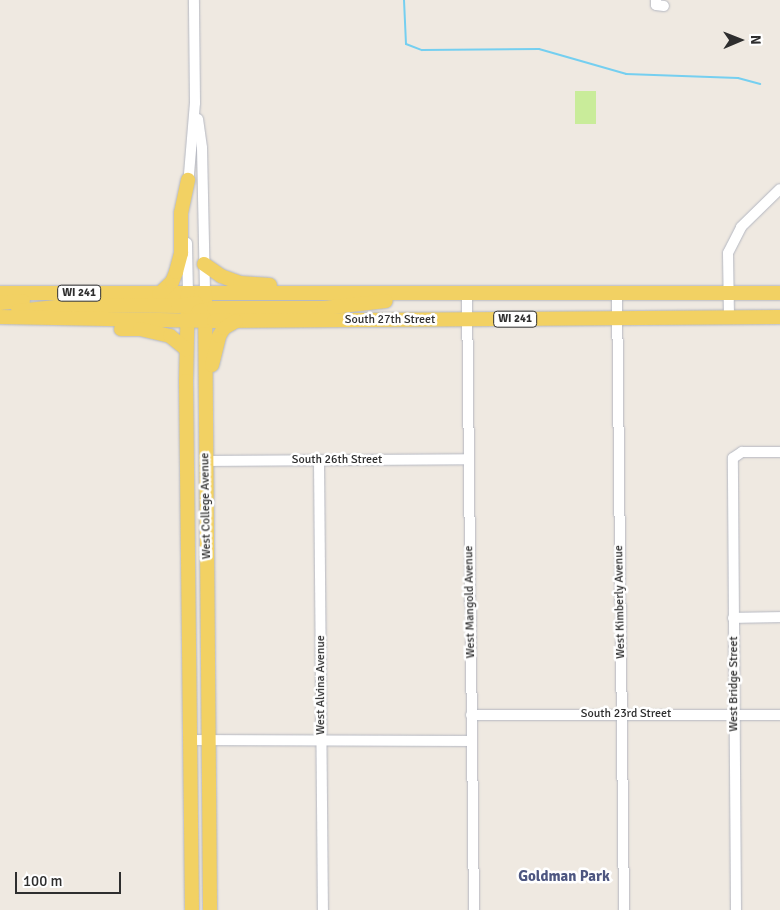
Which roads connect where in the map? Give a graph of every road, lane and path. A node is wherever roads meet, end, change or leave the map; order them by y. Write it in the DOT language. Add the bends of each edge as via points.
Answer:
graph roads {
  1 [pos="194,0"];
  2 [pos="196,104"];
  3 [pos="188,180"];
  4 [pos="780,189"];
  5 [pos="204,264"];
  6 [pos="0,293"];
  7 [pos="56,293"];
  8 [pos="385,293"];
  9 [pos="728,293"];
  10 [pos="780,293"];
  11 [pos="159,294"];
  12 [pos="205,294"];
  13 [pos="408,294"];
  14 [pos="617,294"];
  15 [pos="467,295"];
  16 [pos="0,303"];
  17 [pos="188,307"];
  18 [pos="0,313"];
  19 [pos="205,314"];
  20 [pos="0,317"];
  21 [pos="729,317"];
  22 [pos="780,317"];
  23 [pos="34,318"];
  24 [pos="617,319"];
  25 [pos="237,320"];
  26 [pos="467,320"];
  27 [pos="186,349"];
  28 [pos="780,452"];
  29 [pos="206,455"];
  30 [pos="319,460"];
  31 [pos="468,460"];
  32 [pos="780,617"];
  33 [pos="733,618"];
  34 [pos="622,714"];
  35 [pos="734,714"];
  36 [pos="471,715"];
  37 [pos="780,715"];
  38 [pos="192,740"];
  39 [pos="208,740"];
  40 [pos="321,741"];
  41 [pos="472,741"];
  42 [pos="192,910"];
  43 [pos="210,910"];
  44 [pos="323,910"];
  45 [pos="474,910"];
  46 [pos="624,910"];
  47 [pos="736,910"];
  1 -- 2 [label="street, West College Avenue"];
  2 -- 3 [label="street, West College Avenue"];
  2 -- 5 [label="street, West College Avenue" via="202,148"];
  3 -- 11 [label="main road" via="180,213 180,253 176,272 172,282"];
  3 -- 17 [label="street, West College Avenue"];
  4 -- 9 [label="street" via="741,227 728,252"];
  5 -- 8 [label="main road" via="221,276 240,283 339,285"];
  5 -- 12 [label="street, West College Avenue"];
  6 -- 7 [label="main road, South 27th Street / WI 241"];
  7 -- 11 [label="main road, South 27th Street / WI 241"];
  7 -- 16 [label="main road" via="35,300"];
  8 -- 12 [label="main road, South 27th Street / WI 241"];
  8 -- 13 [label="main road, South 27th Street / WI 241"];
  9 -- 10 [label="main road, South 27th Street / WI 241"];
  9 -- 14 [label="main road, South 27th Street / WI 241"];
  9 -- 21 [label="street"];
  11 -- 17 [label="main road, South 27th Street / WI 241"];
  12 -- 17 [label="main road, South 27th Street / WI 241"];
  12 -- 19 [label="main road, West College Avenue"];
  13 -- 15 [label="main road, South 27th Street / WI 241"];
  13 -- 19 [label="main road" via="391,301 324,308"];
  14 -- 15 [label="main road, South 27th Street / WI 241"];
  14 -- 24 [label="street, West Kimberly Avenue"];
  15 -- 26 [label="street, West Mangold Avenue"];
  17 -- 18 [label="main road" via="74,305"];
  17 -- 19 [label="main road, South 27th Street / WI 241"];
  17 -- 23 [label="main road, South 27th Street / WI 241"];
  17 -- 27 [label="main road, West College Avenue"];
  19 -- 25 [label="main road, South 27th Street / WI 241"];
  19 -- 29 [label="main road, West College Avenue"];
  20 -- 23 [label="main road, South 27th Street / WI 241"];
  21 -- 22 [label="main road, South 27th Street / WI 241"];
  21 -- 24 [label="main road, South 27th Street / WI 241"];
  23 -- 27 [label="main road" via="80,328 155,332 170,336"];
  24 -- 26 [label="main road, South 27th Street / WI 241"];
  24 -- 34 [label="street, West Kimberly Avenue"];
  25 -- 26 [label="main road, South 27th Street / WI 241"];
  25 -- 29 [label="main road" via="224,328 216,344"];
  26 -- 31 [label="street, West Mangold Avenue"];
  27 -- 38 [label="main road, West College Avenue"];
  28 -- 33 [label="street, West Bridge Street" via="742,452 732,458"];
  29 -- 30 [label="street, South 26th Street"];
  29 -- 39 [label="main road, West College Avenue"];
  30 -- 31 [label="street, South 26th Street"];
  30 -- 40 [label="street, West Alvina Avenue"];
  31 -- 36 [label="street, West Mangold Avenue"];
  32 -- 33 [label="street"];
  33 -- 35 [label="street, West Bridge Street"];
  34 -- 35 [label="street, South 23rd Street"];
  34 -- 36 [label="street, South 23rd Street"];
  34 -- 46 [label="street, West Kimberly Avenue"];
  35 -- 37 [label="street, South 23rd Street"];
  35 -- 47 [label="street, West Bridge Street"];
  36 -- 41 [label="street, West Mangold Avenue"];
  38 -- 39 [label="street"];
  38 -- 42 [label="main road, West College Avenue"];
  39 -- 40 [label="street"];
  39 -- 43 [label="main road, West College Avenue"];
  40 -- 41 [label="street"];
  40 -- 44 [label="street, West Alvina Avenue"];
  41 -- 45 [label="street, West Mangold Avenue"];
}
